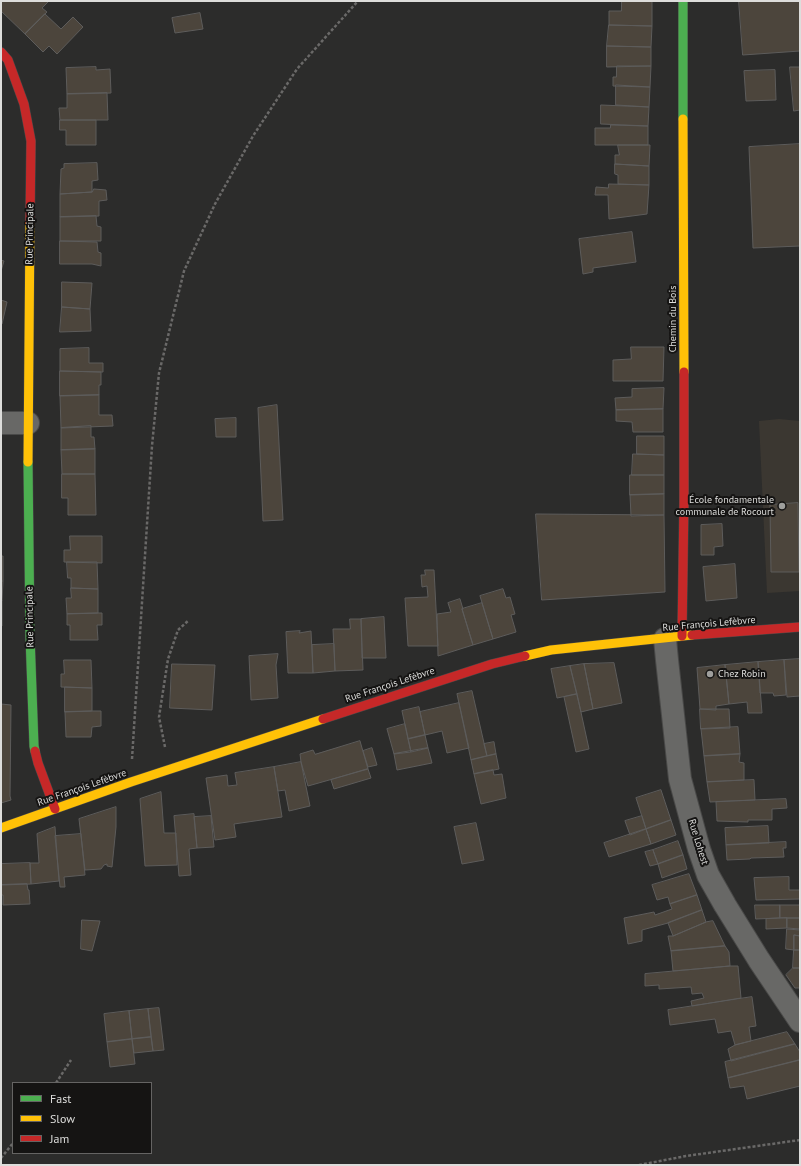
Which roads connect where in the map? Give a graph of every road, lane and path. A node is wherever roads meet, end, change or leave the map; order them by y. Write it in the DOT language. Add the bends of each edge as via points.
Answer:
graph roads {
  1 [pos="358,1"];
  2 [pos="683,1"];
  3 [pos="1,52"];
  4 [pos="1,423"];
  5 [pos="28,423"];
  6 [pos="189,620"];
  7 [pos="800,627"];
  8 [pos="674,638"];
  9 [pos="170,769"];
  10 [pos="131,782"];
  11 [pos="55,809"];
  12 [pos="1,828"];
  13 [pos="800,1020"];
  14 [pos="71,1060"];
  15 [pos="57,1082"];
  16 [pos="800,1140"];
  17 [pos="12,1144"];
  18 [pos="1,1158"];
  19 [pos="639,1165"];
  1 -- 10 [label="path" via="297,69 253,136 215,204 184,271 159,373"];
  2 -- 8 [label="street, Chemin du Bois" via="684,500"];
  3 -- 5 [label="street, Rue Principale" via="8,60 24,104 31,141"];
  4 -- 5 [label="street"];
  5 -- 11 [label="street, Rue Principale" via="34,746"];
  6 -- 9 [label="path" via="178,630 168,659 159,717"];
  7 -- 8 [label="street, Rue François Lefèbvre"];
  8 -- 9 [label="street, Rue François Lefèbvre" via="551,650 492,664"];
  8 -- 13 [label="street, Rue Lohest" via="667,660 680,779 699,849 708,875 725,905"];
  9 -- 10 [label="street, Rue François Lefèbvre"];
  10 -- 11 [label="street, Rue François Lefèbvre"];
  11 -- 12 [label="street, Rue François Lefèbvre"];
  14 -- 15 [label="path"];
  16 -- 19 [label="path"];
  17 -- 18 [label="path"];
}
